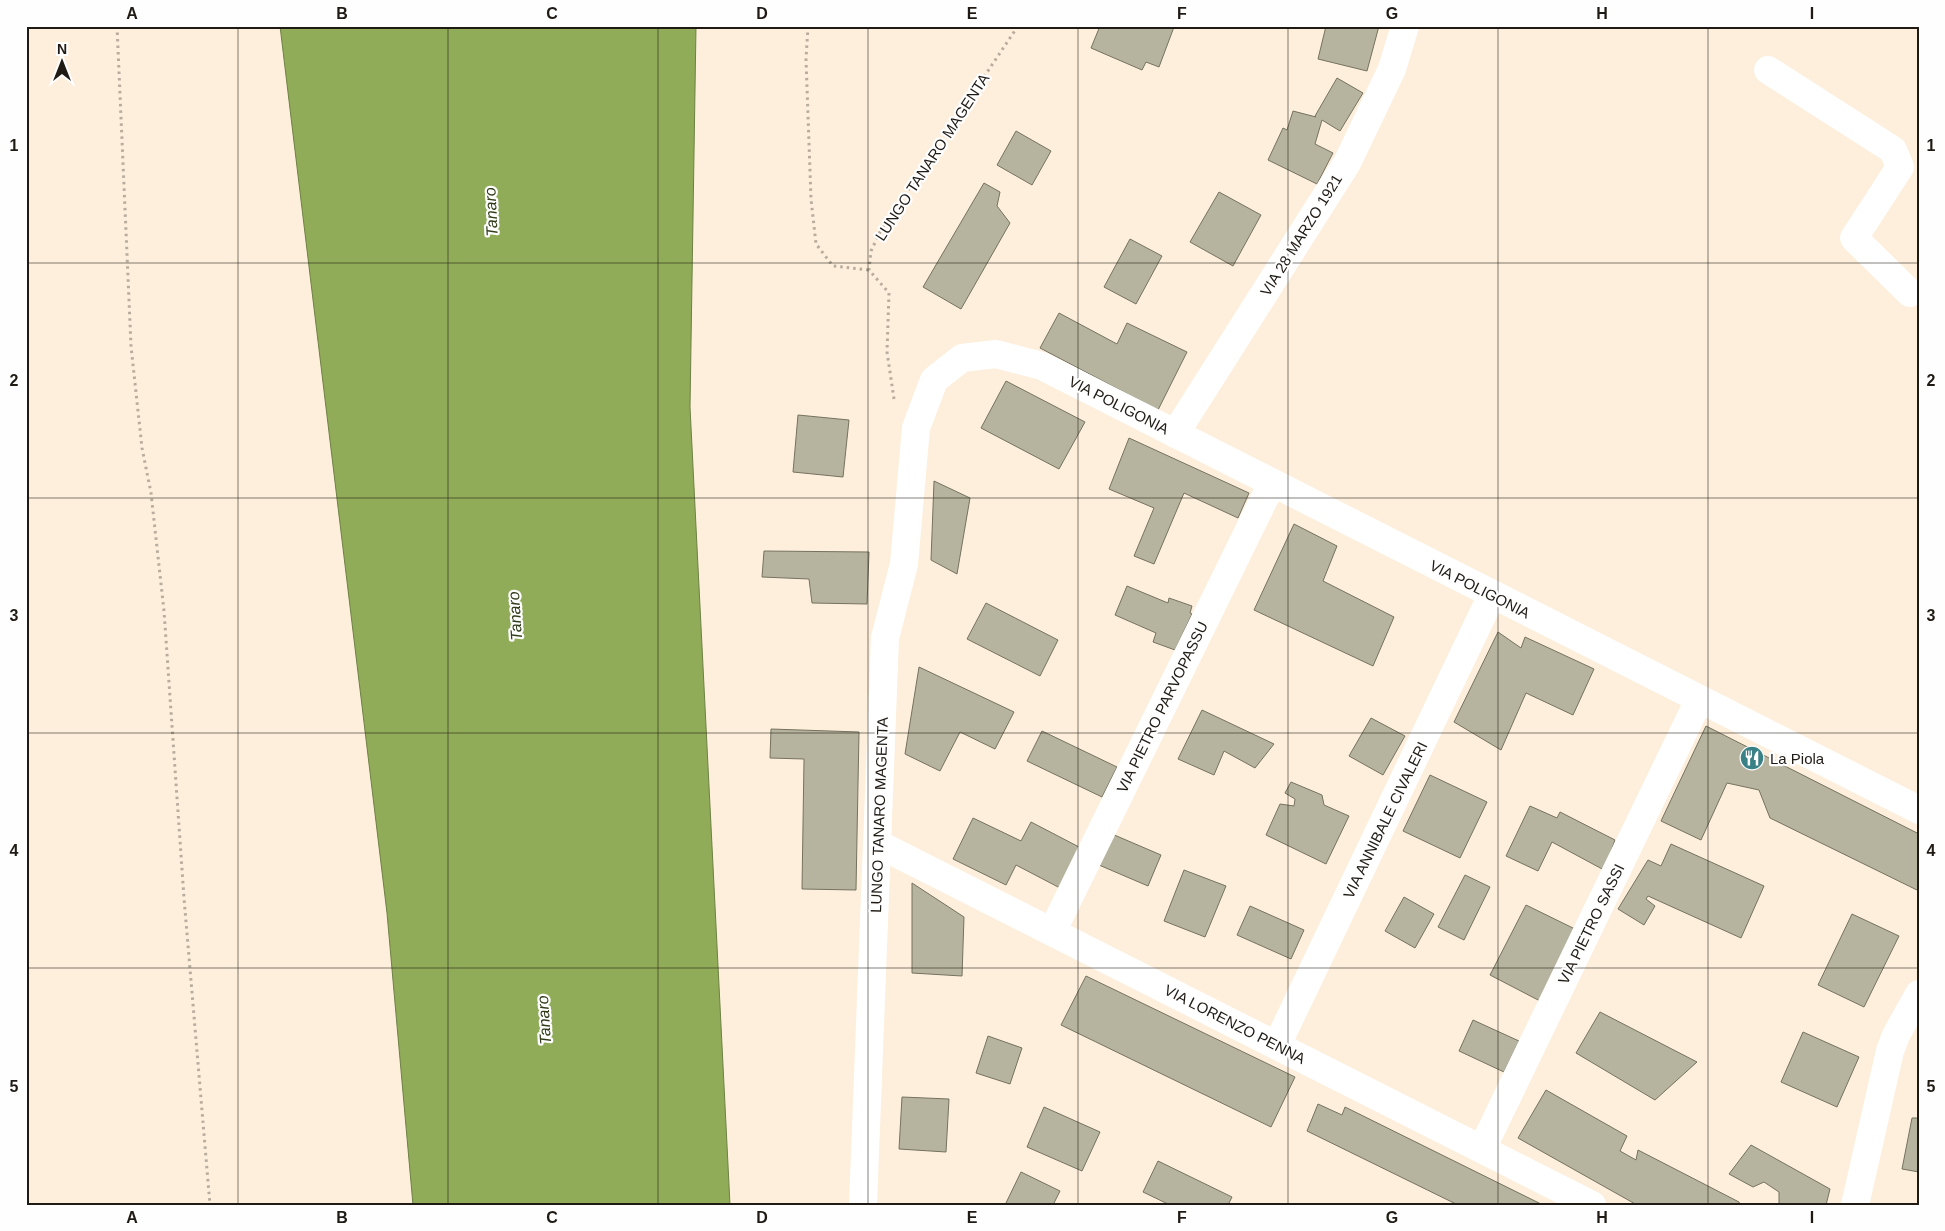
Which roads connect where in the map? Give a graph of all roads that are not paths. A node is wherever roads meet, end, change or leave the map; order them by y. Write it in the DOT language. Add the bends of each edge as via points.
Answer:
graph roads {
  1 [pos="1405,26"];
  2 [pos="1768,70"];
  3 [pos="1916,292"];
  4 [pos="1042,366"];
  5 [pos="1175,434"];
  6 [pos="1272,483"];
  7 [pos="1492,595"];
  8 [pos="1699,700"];
  9 [pos="1919,810"];
  10 [pos="878,844"];
  11 [pos="1052,932"];
  12 [pos="1919,994"];
  13 [pos="1277,1045"];
  14 [pos="1482,1149"];
  15 [pos="863,1205"];
  16 [pos="1592,1205"];
  17 [pos="1856,1205"];
  1 -- 5 [label="street, VIA 28 MARZO 1921" via="1392,69 1348,163"];
  2 -- 3 [label="street" via="1893,150 1900,167 1854,238"];
  4 -- 5 [label="street, VIA POLIGONIA"];
  4 -- 10 [label="street, LUNGO TANARO MAGENTA" via="996,354 962,358 934,380 916,428 904,564 885,638"];
  5 -- 6 [label="street, VIA POLIGONIA"];
  6 -- 7 [label="street, VIA POLIGONIA"];
  6 -- 11 [label="street, VIA PIETRO PARVOPASSU"];
  7 -- 8 [label="street, VIA POLIGONIA"];
  7 -- 13 [label="street, VIA ANNIBALE CIVALERI"];
  8 -- 9 [label="street, VIA POLIGONIA"];
  8 -- 14 [label="street, VIA PIETRO SASSI"];
  10 -- 11 [label="street, VIA LORENZO PENNA"];
  10 -- 15 [label="street, LUNGO TANARO MAGENTA"];
  11 -- 13 [label="street, VIA LORENZO PENNA"];
  12 -- 17 [label="street" via="1890,1051"];
  13 -- 14 [label="street, VIA LORENZO PENNA"];
  14 -- 16 [label="street, VIA LORENZO PENNA"];
}
